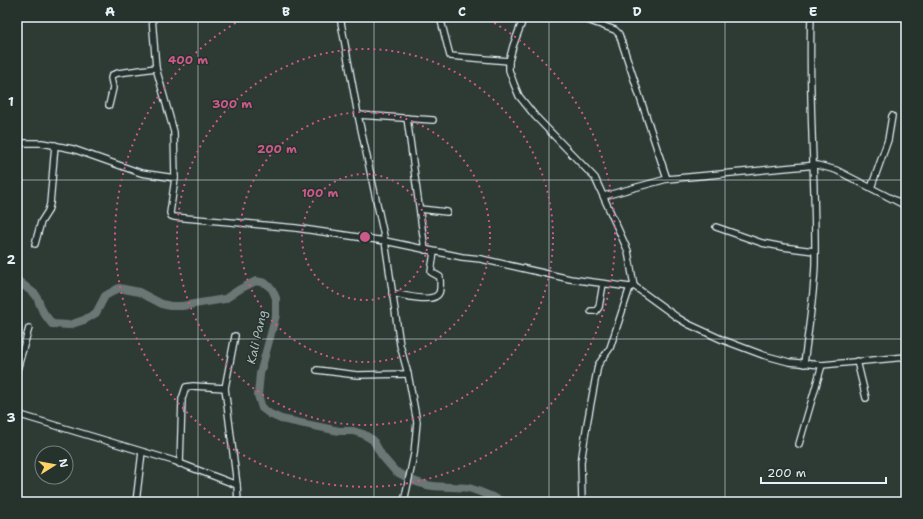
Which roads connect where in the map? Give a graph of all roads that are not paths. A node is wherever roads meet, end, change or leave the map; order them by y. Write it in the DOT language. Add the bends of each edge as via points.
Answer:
graph roads {
  1 [pos="152,17"];
  2 [pos="340,17"];
  3 [pos="440,17"];
  4 [pos="524,17"];
  5 [pos="579,17"];
  6 [pos="811,17"];
  7 [pos="508,61"];
  8 [pos="156,68"];
  9 [pos="109,105"];
  10 [pos="358,115"];
  11 [pos="892,116"];
  12 [pos="407,118"];
  13 [pos="433,120"];
  14 [pos="17,143"];
  15 [pos="55,145"];
  16 [pos="813,165"];
  17 [pos="175,178"];
  18 [pos="665,180"];
  19 [pos="871,188"];
  20 [pos="604,196"];
  21 [pos="906,206"];
  22 [pos="420,209"];
  23 [pos="447,212"];
  24 [pos="716,227"];
  25 [pos="385,241"];
  26 [pos="36,244"];
  27 [pos="425,250"];
  28 [pos="814,251"];
  29 [pos="434,252"];
  30 [pos="603,284"];
  31 [pos="632,287"];
  32 [pos="392,293"];
  33 [pos="591,311"];
  34 [pos="29,328"];
  35 [pos="235,336"];
  36 [pos="906,357"];
  37 [pos="857,361"];
  38 [pos="804,364"];
  39 [pos="822,365"];
  40 [pos="17,370"];
  41 [pos="317,370"];
  42 [pos="408,374"];
  43 [pos="225,388"];
  44 [pos="866,398"];
  45 [pos="17,414"];
  46 [pos="799,444"];
  47 [pos="142,452"];
  48 [pos="180,464"];
  49 [pos="237,485"];
  50 [pos="136,502"];
  51 [pos="238,502"];
  52 [pos="404,502"];
  53 [pos="582,502"];
  1 -- 8 [label="street"];
  2 -- 10 [label="street"];
  3 -- 7 [label="street" via="450,56"];
  4 -- 7 [label="street"];
  5 -- 18 [label="street" via="615,30 619,34"];
  6 -- 16 [label="street"];
  7 -- 20 [label="street" via="519,96 595,178"];
  8 -- 9 [label="street" via="112,75 113,88"];
  8 -- 17 [label="street" via="174,132"];
  10 -- 12 [label="street"];
  10 -- 25 [label="street"];
  11 -- 19 [label="street" via="888,140"];
  12 -- 13 [label="street"];
  12 -- 22 [label="street"];
  14 -- 15 [label="street"];
  15 -- 17 [label="street" via="141,173"];
  15 -- 26 [label="street" via="50,204 41,222"];
  16 -- 18 [label="street"];
  16 -- 19 [label="street" via="836,170"];
  16 -- 28 [label="street"];
  17 -- 25 [label="street" via="170,213 174,217 296,228"];
  18 -- 20 [label="street"];
  19 -- 21 [label="street"];
  20 -- 31 [label="street" via="628,251"];
  22 -- 23 [label="street"];
  22 -- 27 [label="street"];
  24 -- 28 [label="street" via="762,243"];
  25 -- 27 [label="street"];
  25 -- 32 [label="street"];
  27 -- 29 [label="street"];
  28 -- 38 [label="street" via="814,281"];
  29 -- 30 [label="street"];
  29 -- 32 [label="street" via="431,272 440,277 437,295 424,299"];
  30 -- 31 [label="street"];
  30 -- 33 [label="street" via="599,307 596,311"];
  31 -- 38 [label="street" via="678,318 723,340 763,355"];
  31 -- 53 [label="street" via="610,348 598,365 581,462"];
  32 -- 42 [label="street" via="400,345"];
  34 -- 40 [label="street"];
  35 -- 43 [label="street"];
  36 -- 37 [label="street"];
  37 -- 39 [label="street"];
  37 -- 44 [label="street"];
  38 -- 39 [label="street"];
  39 -- 46 [label="street"];
  41 -- 42 [label="street" via="357,375"];
  42 -- 52 [label="street" via="417,422 414,454"];
  43 -- 48 [label="street" via="186,387 182,399"];
  43 -- 49 [label="street"];
  45 -- 47 [label="street"];
  47 -- 48 [label="street"];
  47 -- 50 [label="street"];
  48 -- 49 [label="street"];
  49 -- 51 [label="street"];
}
